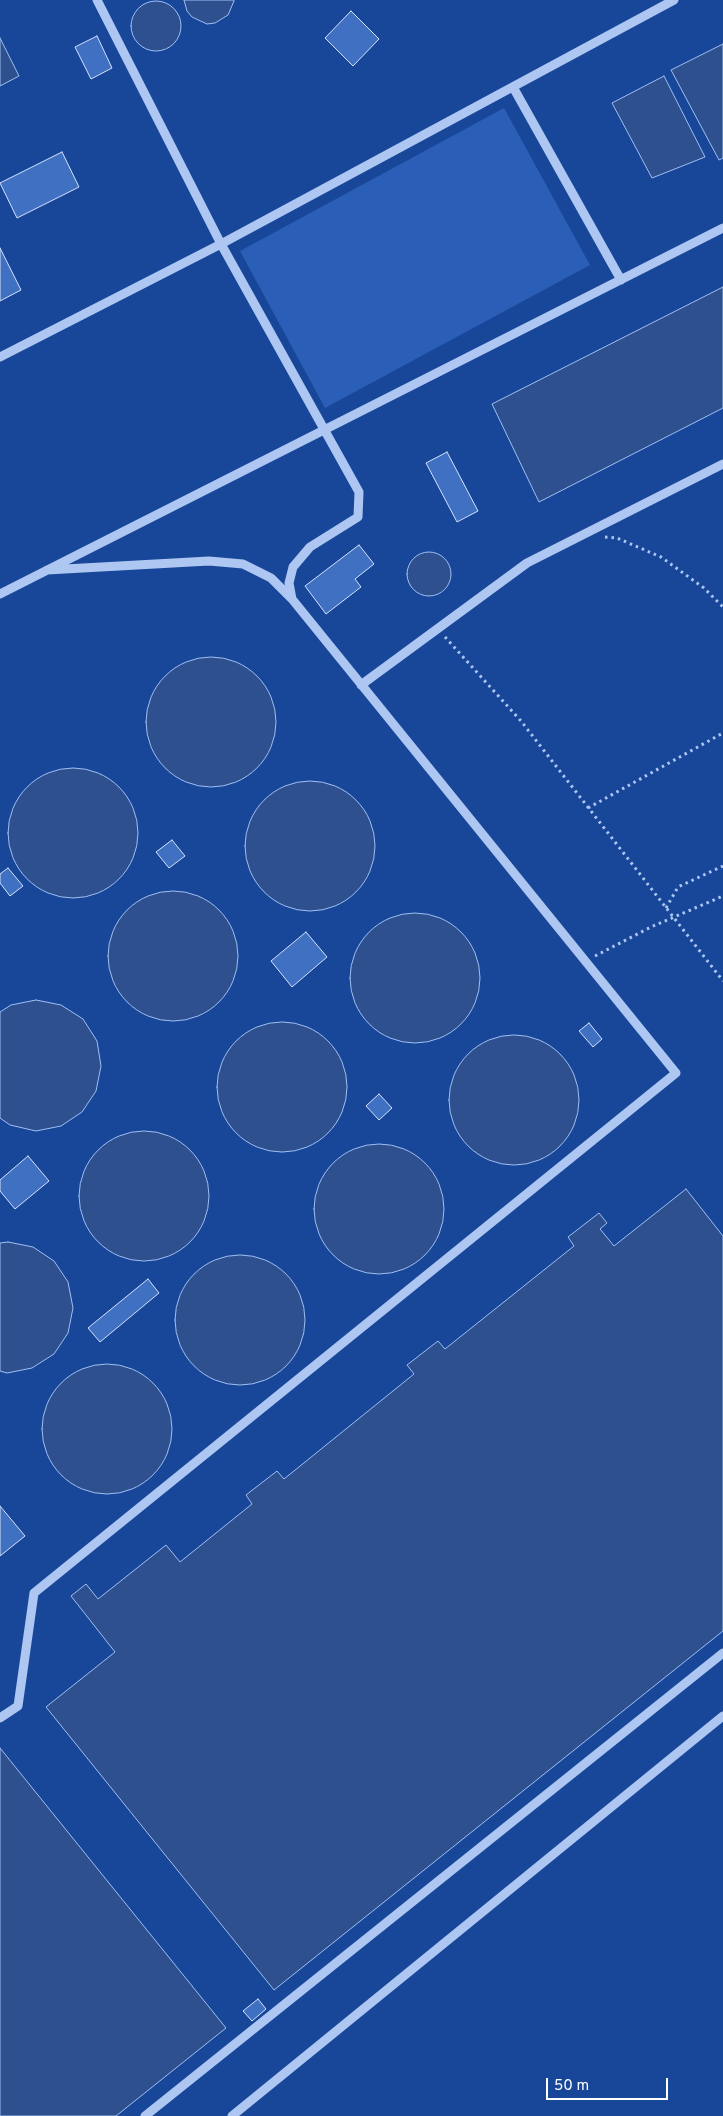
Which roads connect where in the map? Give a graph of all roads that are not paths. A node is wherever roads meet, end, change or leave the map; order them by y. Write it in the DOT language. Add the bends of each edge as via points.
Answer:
graph roads {
  1 [pos="97,0"];
  2 [pos="674,0"];
  3 [pos="662,3"];
  4 [pos="514,87"];
  5 [pos="723,228"];
  6 [pos="221,244"];
  7 [pos="621,280"];
  8 [pos="0,357"];
  9 [pos="326,430"];
  10 [pos="723,464"];
  11 [pos="47,570"];
  12 [pos="0,594"];
  13 [pos="292,600"];
  14 [pos="362,686"];
  15 [pos="723,1653"];
  16 [pos="723,1716"];
  17 [pos="0,1718"];
  18 [pos="144,2116"];
  19 [pos="232,2116"];
  1 -- 6 [label="lane"];
  2 -- 3 [label="lane"];
  3 -- 4 [label="lane"];
  4 -- 6 [label="lane"];
  4 -- 7 [label="lane"];
  5 -- 7 [label="lane"];
  6 -- 8 [label="lane"];
  6 -- 9 [label="lane"];
  7 -- 9 [label="lane"];
  9 -- 11 [label="lane"];
  9 -- 13 [label="lane" via="359,492 358,517 310,547 292,566 289,583"];
  10 -- 14 [label="lane" via="527,563"];
  11 -- 12 [label="lane"];
  11 -- 13 [label="lane" via="209,561 243,564 271,578"];
  13 -- 14 [label="lane"];
  14 -- 17 [label="lane" via="676,1073 34,1593 18,1706"];
  15 -- 18 [label="lane"];
  16 -- 19 [label="lane"];
}
